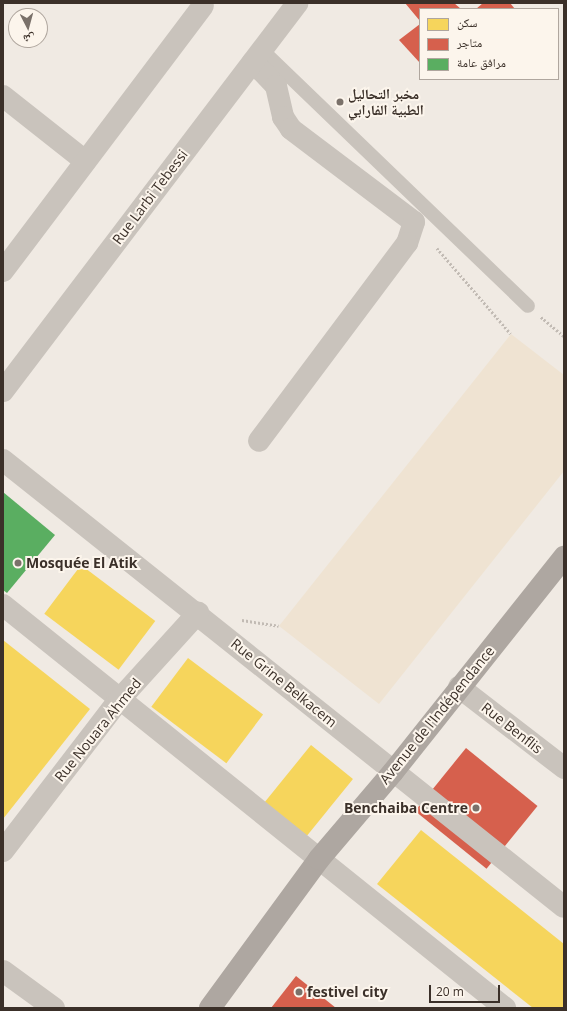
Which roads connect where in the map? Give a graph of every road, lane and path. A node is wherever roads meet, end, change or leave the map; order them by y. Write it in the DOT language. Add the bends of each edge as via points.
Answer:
graph roads {
  1 [pos="297,3"];
  2 [pos="203,6"];
  3 [pos="257,56"];
  4 [pos="3,96"];
  5 [pos="85,161"];
  6 [pos="414,222"];
  7 [pos="3,271"];
  8 [pos="528,306"];
  9 [pos="511,334"];
  10 [pos="564,336"];
  11 [pos="3,391"];
  12 [pos="259,441"];
  13 [pos="3,460"];
  14 [pos="564,557"];
  15 [pos="3,605"];
  16 [pos="198,613"];
  17 [pos="459,687"];
  18 [pos="119,700"];
  19 [pos="564,768"];
  20 [pos="393,772"];
  21 [pos="3,851"];
  22 [pos="319,859"];
  23 [pos="564,907"];
  24 [pos="3,970"];
  25 [pos="54,1008"];
  26 [pos="210,1008"];
  27 [pos="505,1008"];
  1 -- 3 [label="street, Rue Larbi Tebessi"];
  2 -- 5 [label="street"];
  3 -- 6 [label="street" via="276,86 283,117 291,130"];
  3 -- 8 [label="lane"];
  3 -- 11 [label="street, Rue Larbi Tebessi"];
  4 -- 5 [label="street"];
  5 -- 7 [label="street"];
  6 -- 9 [label="path"];
  6 -- 12 [label="street" via="408,242"];
  8 -- 10 [label="path"];
  13 -- 16 [label="street, Rue Grine Belkacem"];
  14 -- 17 [label="main road, Avenue de l'Indépendance"];
  15 -- 18 [label="street"];
  16 -- 18 [label="street, Rue Nouara Ahmed"];
  16 -- 20 [label="street, Rue Grine Belkacem"];
  17 -- 19 [label="street, Rue Benflis"];
  17 -- 20 [label="main road, Avenue de l'Indépendance"];
  18 -- 21 [label="street, Rue Nouara Ahmed"];
  18 -- 22 [label="street"];
  20 -- 22 [label="main road, Avenue de l'Indépendance"];
  20 -- 23 [label="street, Rue Grine Belkacem"];
  22 -- 26 [label="main road, Avenue de l'Indépendance"];
  22 -- 27 [label="street"];
  24 -- 25 [label="street"];
}
